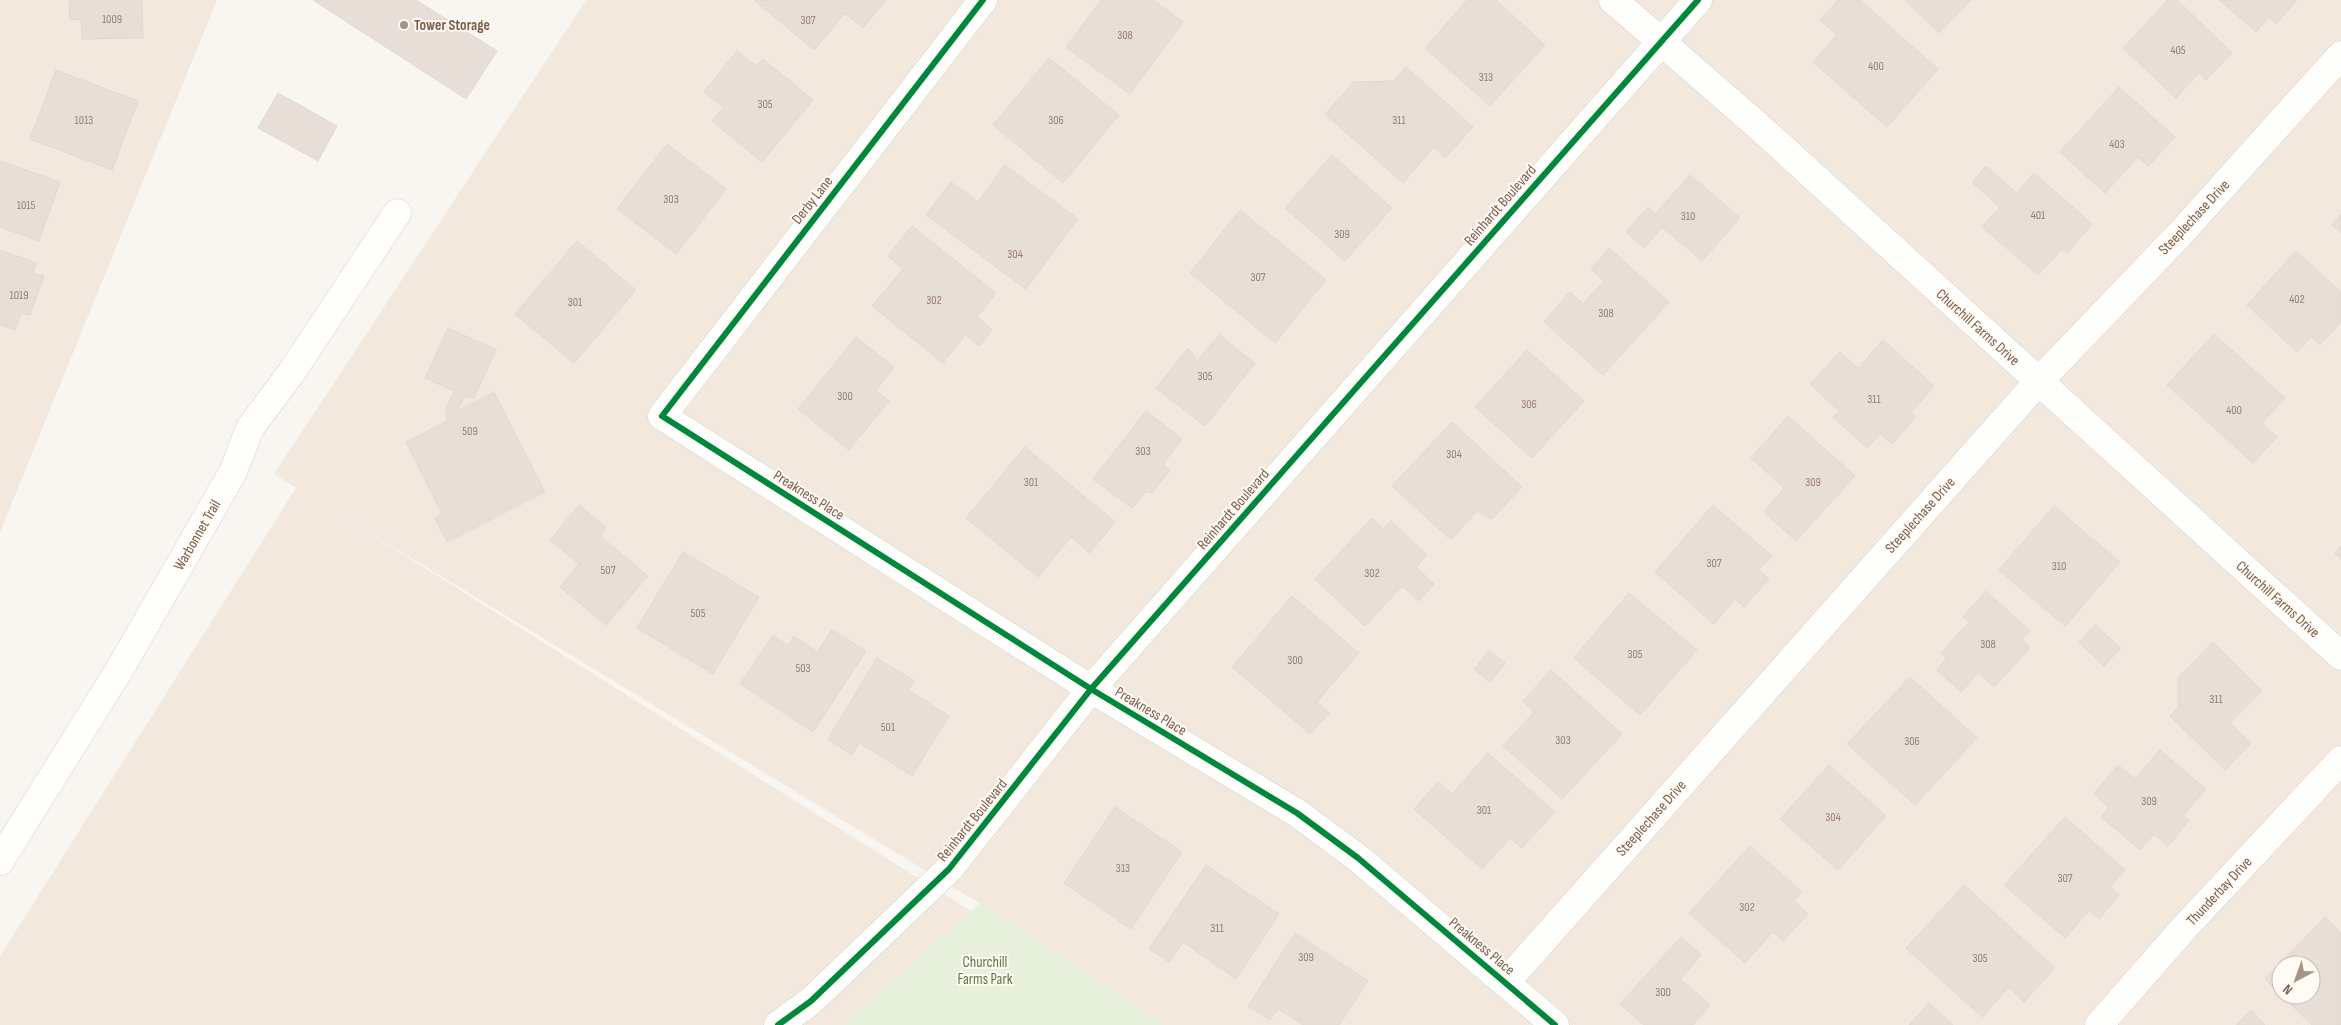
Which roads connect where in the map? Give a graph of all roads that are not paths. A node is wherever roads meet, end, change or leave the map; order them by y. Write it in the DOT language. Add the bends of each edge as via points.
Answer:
graph roads {
  1 [pos="983,0"];
  2 [pos="1613,0"];
  3 [pos="1698,0"];
  4 [pos="1661,42"];
  5 [pos="2341,55"];
  6 [pos="397,213"];
  7 [pos="2038,382"];
  8 [pos="662,416"];
  9 [pos="2341,656"];
  10 [pos="1091,689"];
  11 [pos="2341,760"];
  12 [pos="0,860"];
  13 [pos="1506,982"];
  14 [pos="778,1025"];
  15 [pos="1555,1025"];
  16 [pos="2099,1025"];
  1 -- 8 [label="street, Derby Lane"];
  2 -- 4 [label="street, Churchill Farms Drive"];
  3 -- 4 [label="street, Reinhardt Boulevard"];
  4 -- 7 [label="street, Churchill Farms Drive" via="1764,131"];
  4 -- 10 [label="street, Reinhardt Boulevard"];
  5 -- 7 [label="street, Steeplechase Drive" via="2180,234"];
  6 -- 12 [label="street, Warbonnet Trail" via="250,428 234,472 126,658"];
  7 -- 9 [label="street, Churchill Farms Drive"];
  7 -- 13 [label="street, Steeplechase Drive"];
  8 -- 10 [label="street, Preakness Place"];
  10 -- 13 [label="street, Preakness Place" via="1296,813 1358,858"];
  10 -- 14 [label="street, Reinhardt Boulevard" via="949,870 811,1001"];
  11 -- 16 [label="street, Thunderbay Drive" via="2185,927"];
  13 -- 15 [label="street, Preakness Place"];
}
